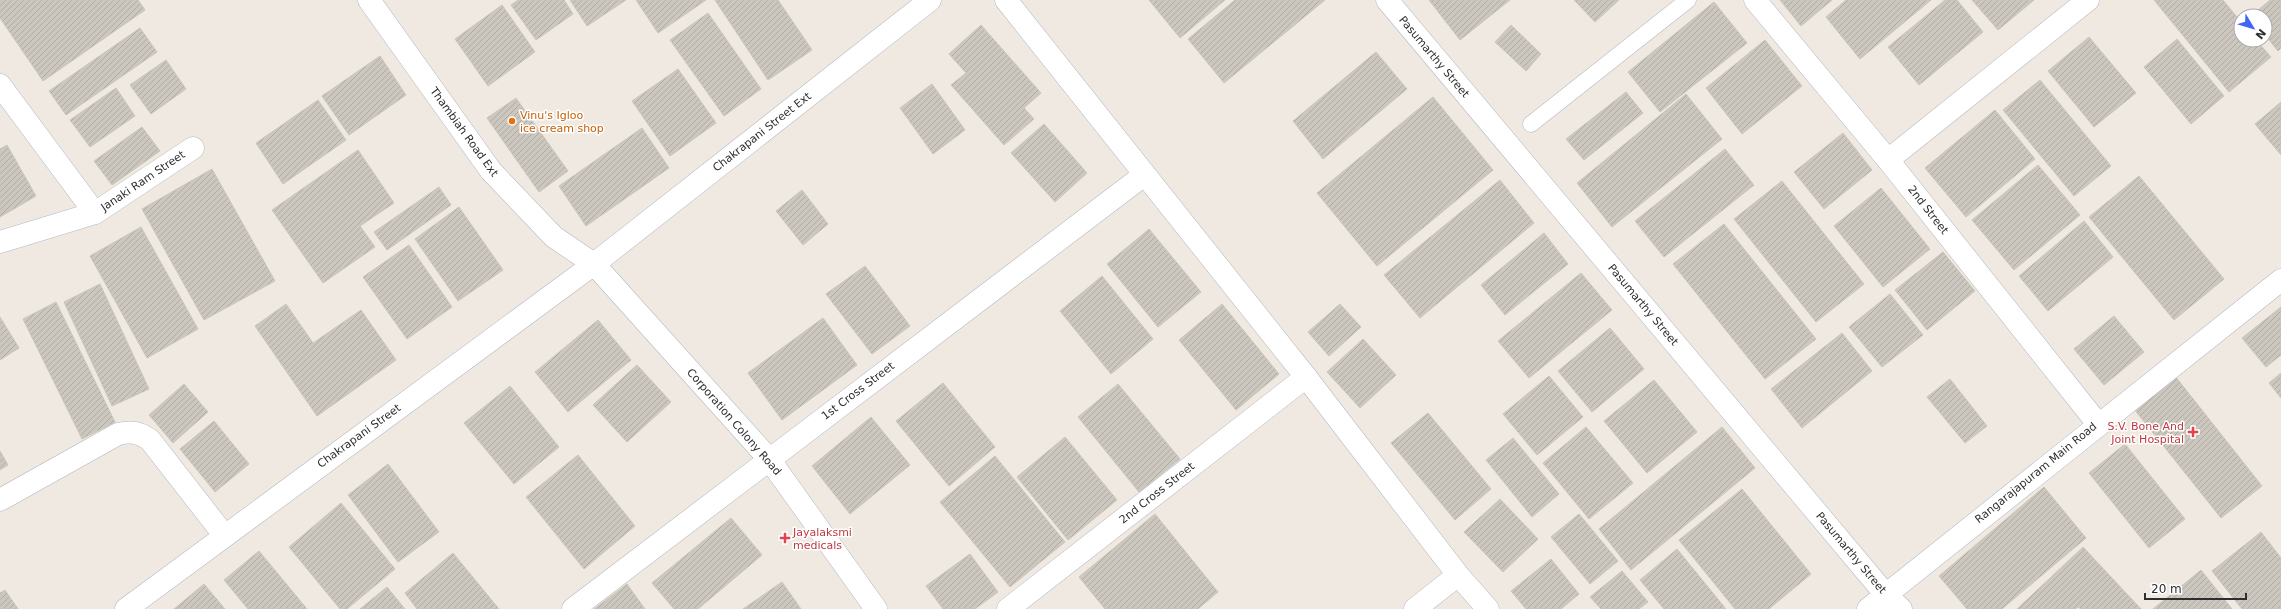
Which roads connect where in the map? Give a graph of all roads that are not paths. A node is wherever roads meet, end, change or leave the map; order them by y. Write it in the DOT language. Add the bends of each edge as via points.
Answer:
graph roads {
  1 [pos="369,0"];
  2 [pos="930,0"];
  3 [pos="1006,0"];
  4 [pos="1386,0"];
  5 [pos="1688,0"];
  6 [pos="1755,0"];
  7 [pos="2088,0"];
  8 [pos="0,85"];
  9 [pos="1531,124"];
  10 [pos="193,148"];
  11 [pos="1888,160"];
  12 [pos="1144,175"];
  13 [pos="95,213"];
  14 [pos="0,242"];
  15 [pos="594,264"];
  16 [pos="2281,280"];
  17 [pos="1306,377"];
  18 [pos="2098,424"];
  19 [pos="769,459"];
  20 [pos="0,500"];
  21 [pos="224,536"];
  22 [pos="1458,575"];
  23 [pos="1893,602"];
  24 [pos="126,609"];
  25 [pos="573,609"];
  26 [pos="876,609"];
  27 [pos="1008,609"];
  28 [pos="1415,609"];
  29 [pos="1488,609"];
  30 [pos="1868,609"];
  1 -- 15 [label="street, Thambiah Road Ext" via="491,171 554,237"];
  2 -- 15 [label="street, Chakrapani Street Ext"];
  3 -- 12 [label="street"];
  4 -- 23 [label="street, Pasumarthy Street"];
  5 -- 9 [label="lane"];
  6 -- 11 [label="street, 2nd Street"];
  7 -- 11 [label="street"];
  8 -- 13 [label="street"];
  10 -- 13 [label="street, Janaki Ram Street"];
  11 -- 18 [label="street, 2nd Street"];
  12 -- 17 [label="street"];
  12 -- 19 [label="street, 1st Cross Street"];
  13 -- 14 [label="street, Janaki Ram Street"];
  15 -- 19 [label="street, Corporation Colony Road"];
  15 -- 21 [label="street, Chakrapani Street"];
  16 -- 18 [label="street, Rangarajapuram Main Road"];
  17 -- 22 [label="street"];
  17 -- 27 [label="street, 2nd Cross Street"];
  18 -- 23 [label="street, Rangarajapuram Main Road"];
  19 -- 25 [label="street, 1st Cross Street"];
  19 -- 26 [label="street, Corporation Colony Road"];
  20 -- 21 [label="street" via="118,434 129,431 150,440"];
  21 -- 24 [label="street, Chakrapani Street"];
  22 -- 28 [label="street"];
  22 -- 29 [label="street"];
  23 -- 30 [label="street, Rangarajapuram Main Road"];
}
